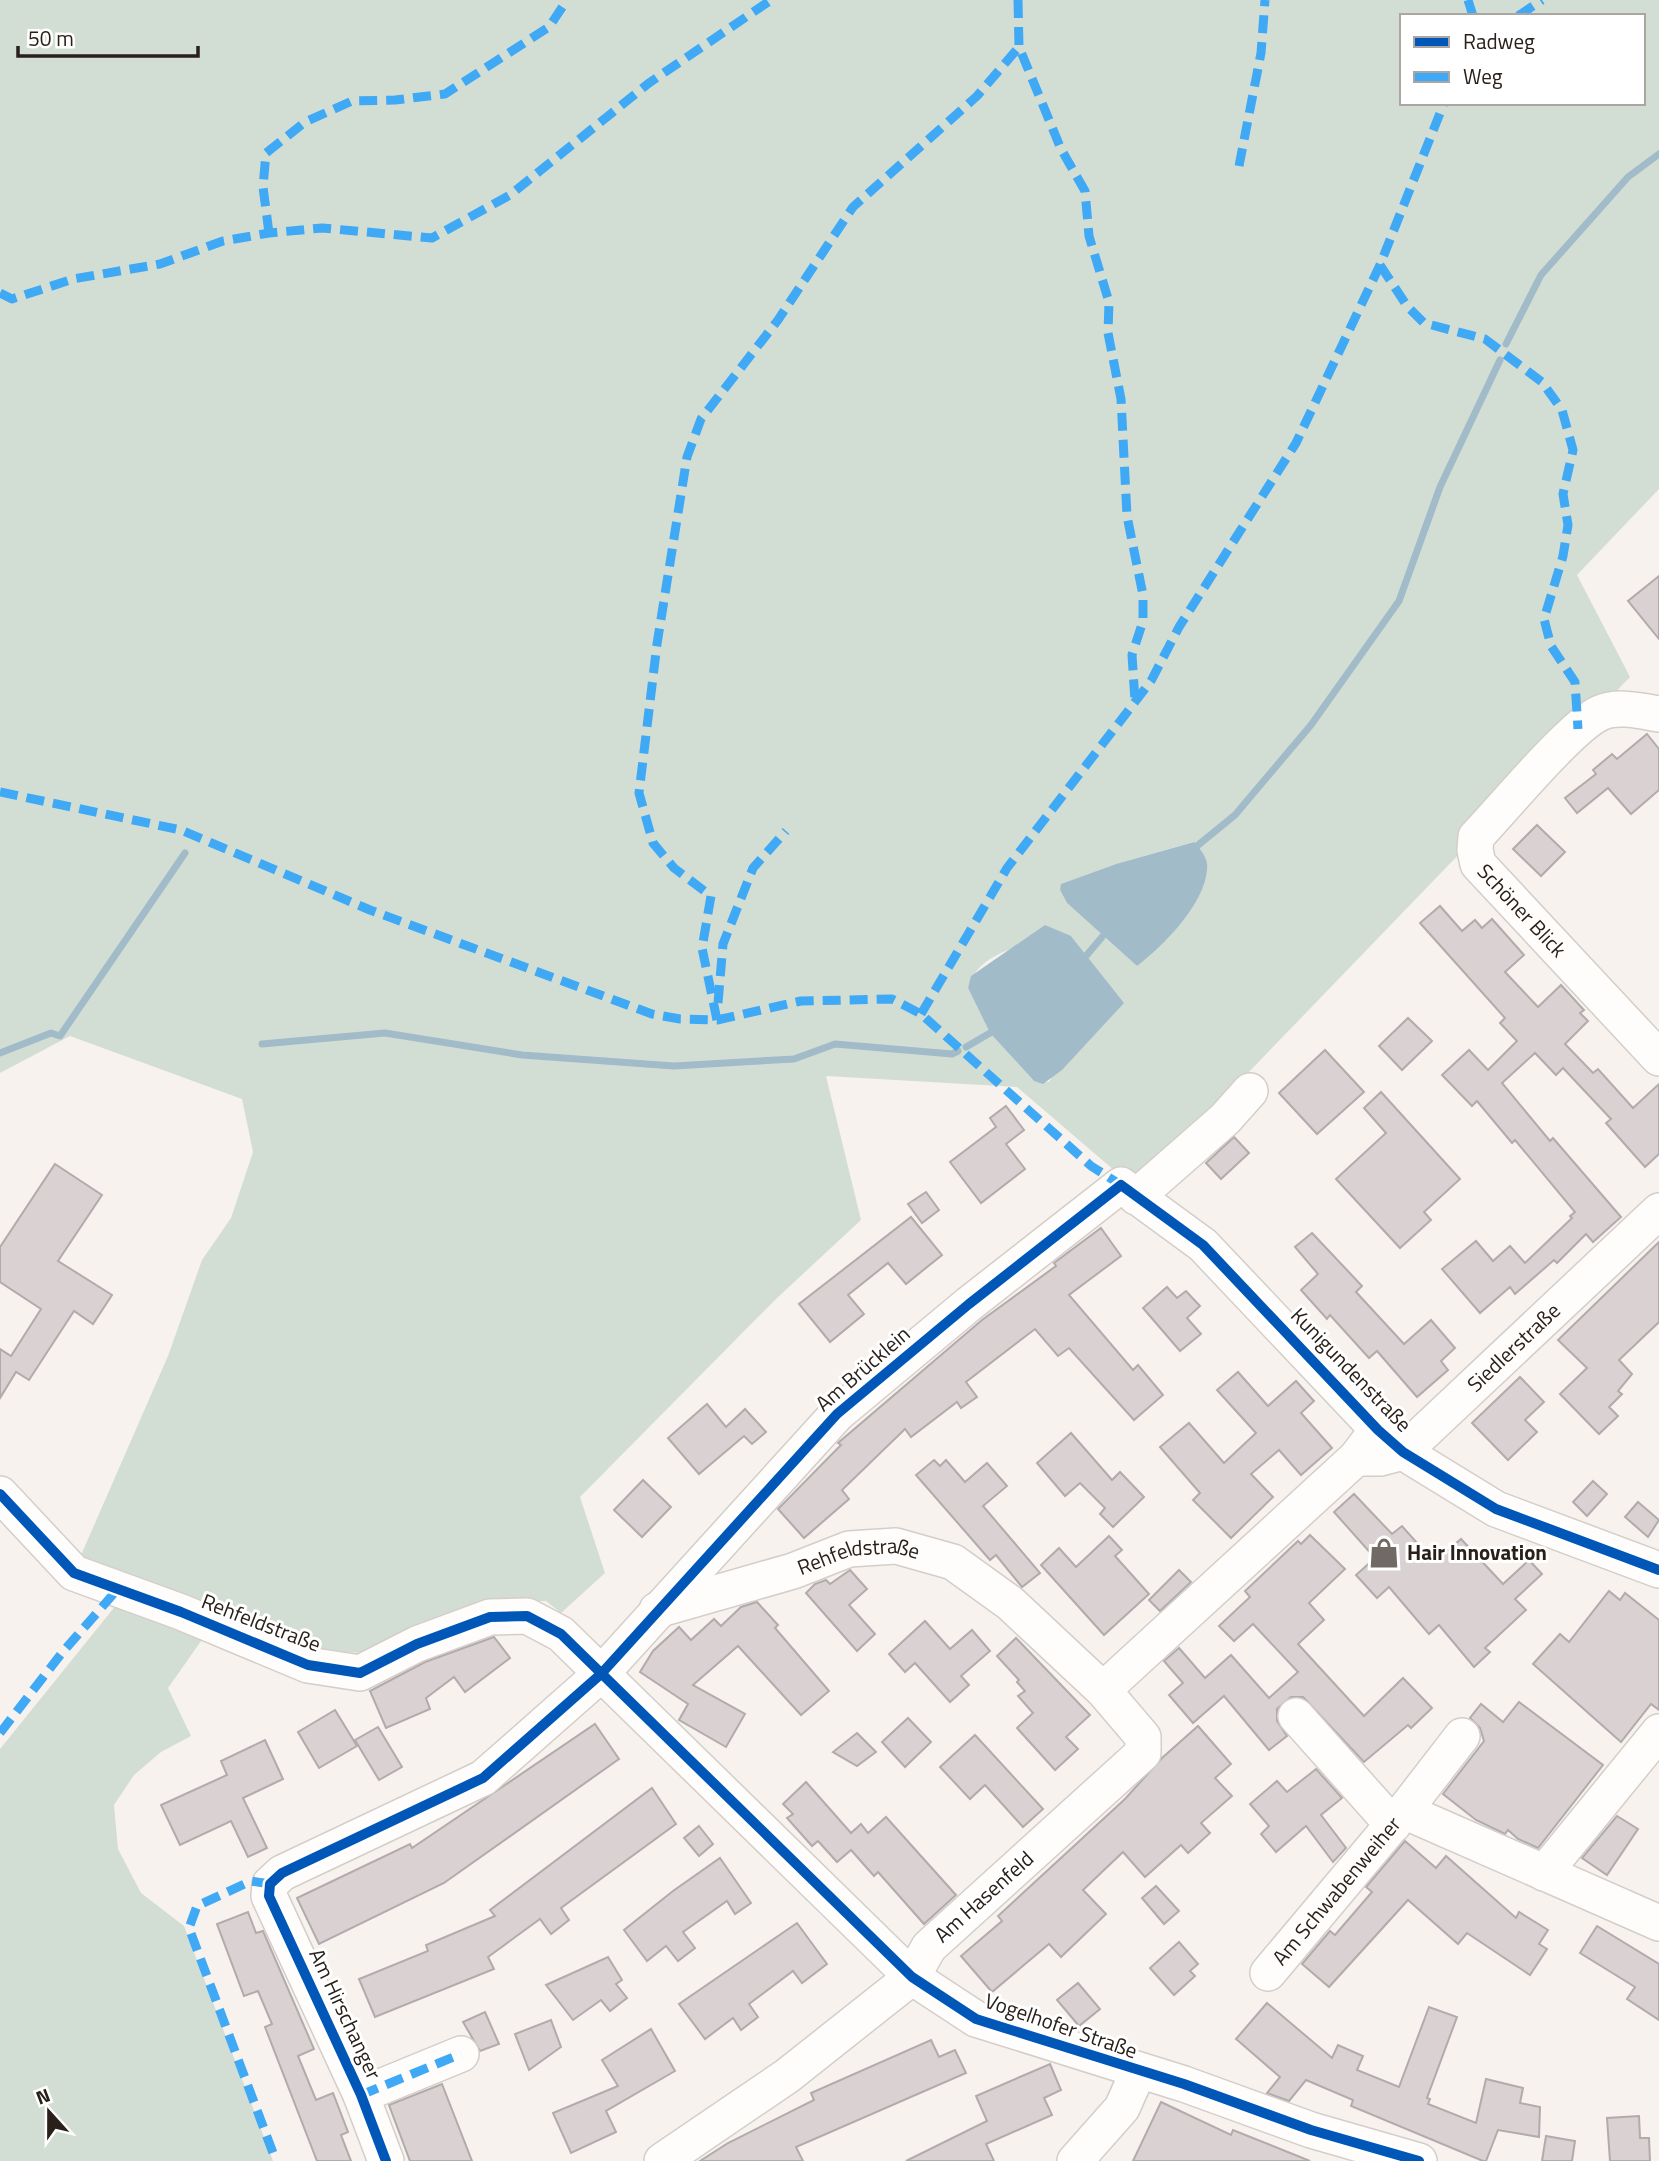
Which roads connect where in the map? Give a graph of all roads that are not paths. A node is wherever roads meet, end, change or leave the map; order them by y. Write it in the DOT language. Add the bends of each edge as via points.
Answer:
graph roads {
  1 [pos="1659,714"];
  2 [pos="1659,1058"];
  3 [pos="1250,1091"];
  4 [pos="1128,1191"];
  5 [pos="1659,1211"];
  6 [pos="1391,1441"];
  7 [pos="0,1494"];
  8 [pos="1659,1570"];
  9 [pos="657,1610"];
  10 [pos="601,1674"];
  11 [pos="1103,1690"];
  12 [pos="1296,1716"];
  13 [pos="1659,1732"];
  14 [pos="1462,1736"];
  15 [pos="1399,1818"];
  16 [pos="1544,1873"];
  17 [pos="1659,1923"];
  18 [pos="1268,1973"];
  19 [pos="912,1977"];
  20 [pos="461,2054"];
  21 [pos="1138,2073"];
  22 [pos="361,2095"];
  23 [pos="386,2161"];
  24 [pos="662,2161"];
  25 [pos="1075,2161"];
  26 [pos="1419,2161"];
  1 -- 2 [label="street, Schöner Blick" via="1634,709 1600,713 1578,729 1476,837 1475,850 1478,864"];
  3 -- 4 [label="street, Am Brücklein" via="1225,1119"];
  4 -- 6 [label="street, Kunigundenstraße" via="1203,1245"];
  4 -- 9 [label="street, Am Brücklein" via="969,1304 837,1414"];
  5 -- 6 [label="street, Siedlerstraße"];
  6 -- 8 [label="street, Kunigundenstraße" via="1496,1509"];
  6 -- 11 [label="street, Siedlerstraße" via="1356,1458"];
  7 -- 10 [label="street, Rehfeldstraße" via="74,1573 308,1665 360,1673 417,1644 491,1617 527,1616 561,1634"];
  9 -- 10 [label="street"];
  9 -- 11 [label="street, Rehfeldstraße" via="793,1571 849,1549 896,1546 953,1562 1010,1603"];
  10 -- 19 [label="street, Vogelhofer Straße"];
  10 -- 22 [label="street, Am Hirschanger" via="483,1778 282,1873 270,1884 269,1896"];
  11 -- 19 [label="street, Am Hasenfeld" via="1143,1737 1143,1753 929,1947"];
  12 -- 15 [label="street"];
  13 -- 16 [label="street"];
  14 -- 15 [label="street, Am Schwabenweiher"];
  15 -- 16 [label="street, Am Schwabenweiher"];
  15 -- 18 [label="street, Am Schwabenweiher"];
  16 -- 17 [label="street, Am Schwabenweiher"];
  19 -- 21 [label="street, Vogelhofer Straße" via="976,2019"];
  19 -- 24 [label="street, Am Hasenfeld" via="787,2076"];
  20 -- 22 [label="street, Am Hirschanger"];
  21 -- 25 [label="street" via="1122,2108"];
  21 -- 26 [label="street, Vogelhofer Straße"];
  22 -- 23 [label="street, Am Hirschanger"];
}
